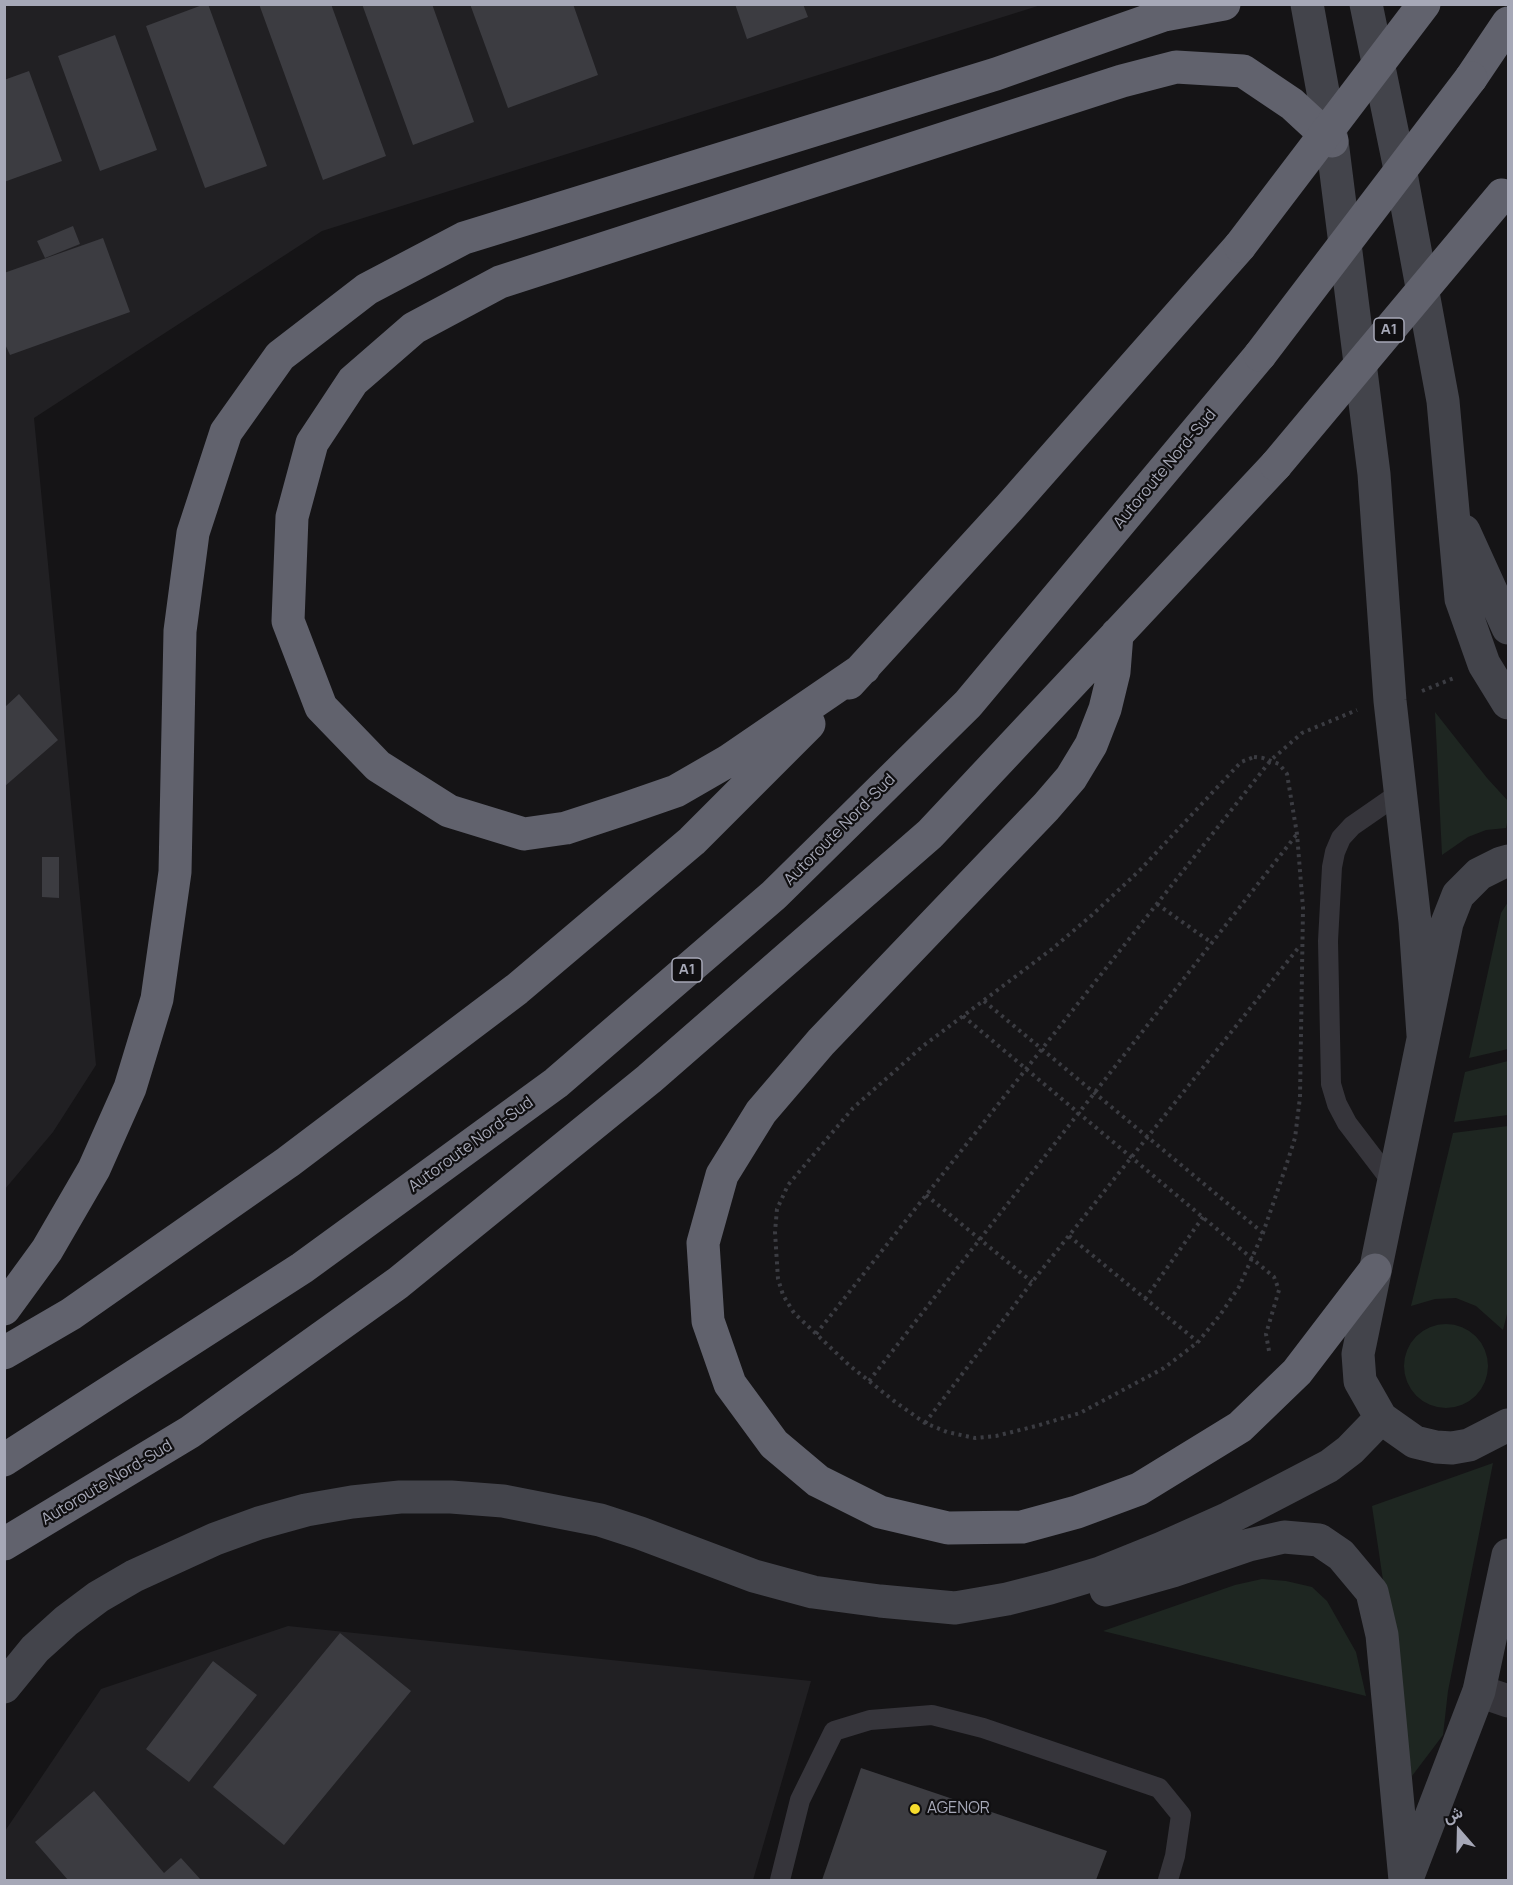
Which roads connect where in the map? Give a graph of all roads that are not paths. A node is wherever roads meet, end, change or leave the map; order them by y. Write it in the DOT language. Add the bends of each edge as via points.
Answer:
graph roads {
  1 [pos="1224,4"];
  2 [pos="1307,4"];
  3 [pos="1366,4"];
  4 [pos="1424,4"];
  5 [pos="1169,10"];
  6 [pos="1509,22"];
  7 [pos="1332,141"];
  8 [pos="1505,190"];
  9 [pos="1452,504"];
  10 [pos="1509,628"];
  11 [pos="1117,634"];
  12 [pos="864,668"];
  13 [pos="1509,703"];
  14 [pos="1401,792"];
  15 [pos="1509,861"];
  16 [pos="1423,1035"];
  17 [pos="1392,1182"];
  18 [pos="1375,1270"];
  19 [pos="4,1309"];
  20 [pos="4,1353"];
  21 [pos="1381,1418"];
  22 [pos="1509,1425"];
  23 [pos="4,1460"];
  24 [pos="4,1544"];
  25 [pos="1509,1555"];
  26 [pos="955,1608"];
  27 [pos="4,1687"];
  28 [pos="1494,1696"];
  29 [pos="780,1881"];
  30 [pos="1168,1881"];
  31 [pos="1406,1881"];
  1 -- 5 [label="highway"];
  2 -- 7 [label="main road"];
  3 -- 9 [label="main road" via="1443,401"];
  4 -- 12 [label="highway, bridge" via="1240,246"];
  5 -- 19 [label="highway" via="996,74 464,238 367,289 280,356 226,432 193,533 180,631 175,872 157,999 130,1088 94,1169 47,1250"];
  6 -- 23 [label="highway, Autoroute Nord-Sud / A1, bridge" via="1471,78 1260,355 968,704 774,895 556,1083 302,1268"];
  7 -- 12 [label="highway" via="1292,104 1243,71 1176,67 1122,81 500,282 414,328 354,381 312,443 292,517 288,621 321,707 378,766 449,811 524,834 566,828 627,808 676,790 728,761"];
  7 -- 14 [label="main road" via="1374,474 1390,701"];
  8 -- 11 [label="highway, Autoroute Nord-Sud / A1, bridge" via="1276,465"];
  9 -- 10 [label="main road"];
  9 -- 13 [label="main road" via="1461,599 1484,664"];
  11 -- 18 [label="highway" via="1114,672 1105,709 1091,745 1071,778 821,1042 761,1112 722,1175 703,1243 708,1321 730,1384 774,1444 818,1481 880,1512 948,1527 1022,1527 1139,1489 1240,1427 1297,1372"];
  11 -- 24 [label="highway, Autoroute Nord-Sud / A1" via="930,834 649,1079 379,1297 190,1432"];
  12 -- 20 [label="highway" via="692,841 517,989 288,1162 71,1314"];
  14 -- 16 [label="main road"];
  14 -- 17 [label="lane" via="1341,838 1332,867 1328,941 1331,1084 1347,1123"];
  15 -- 16 [label="main road" via="1479,874 1458,896 1447,923"];
  16 -- 17 [label="main road"];
  17 -- 18 [label="main road"];
  18 -- 21 [label="main road" via="1358,1354 1360,1381"];
  21 -- 22 [label="main road" via="1415,1442 1452,1448 1469,1445"];
  21 -- 26 [label="main road" via="1329,1466 1162,1548 1050,1588"];
  25 -- 28 [label="main road"];
  26 -- 27 [label="main road" via="813,1592 754,1576 610,1524 554,1510 482,1499 400,1497 317,1508 260,1523 159,1563 66,1621"];
  26 -- 31 [label="main road" via="988,1610 1064,1601 1284,1537 1319,1540 1341,1556 1372,1592 1382,1635"];
  28 -- 31 [label="main road"];
  29 -- 30 [label="lane" via="800,1800 834,1731 870,1720 932,1715 1159,1788 1181,1815"];
}
